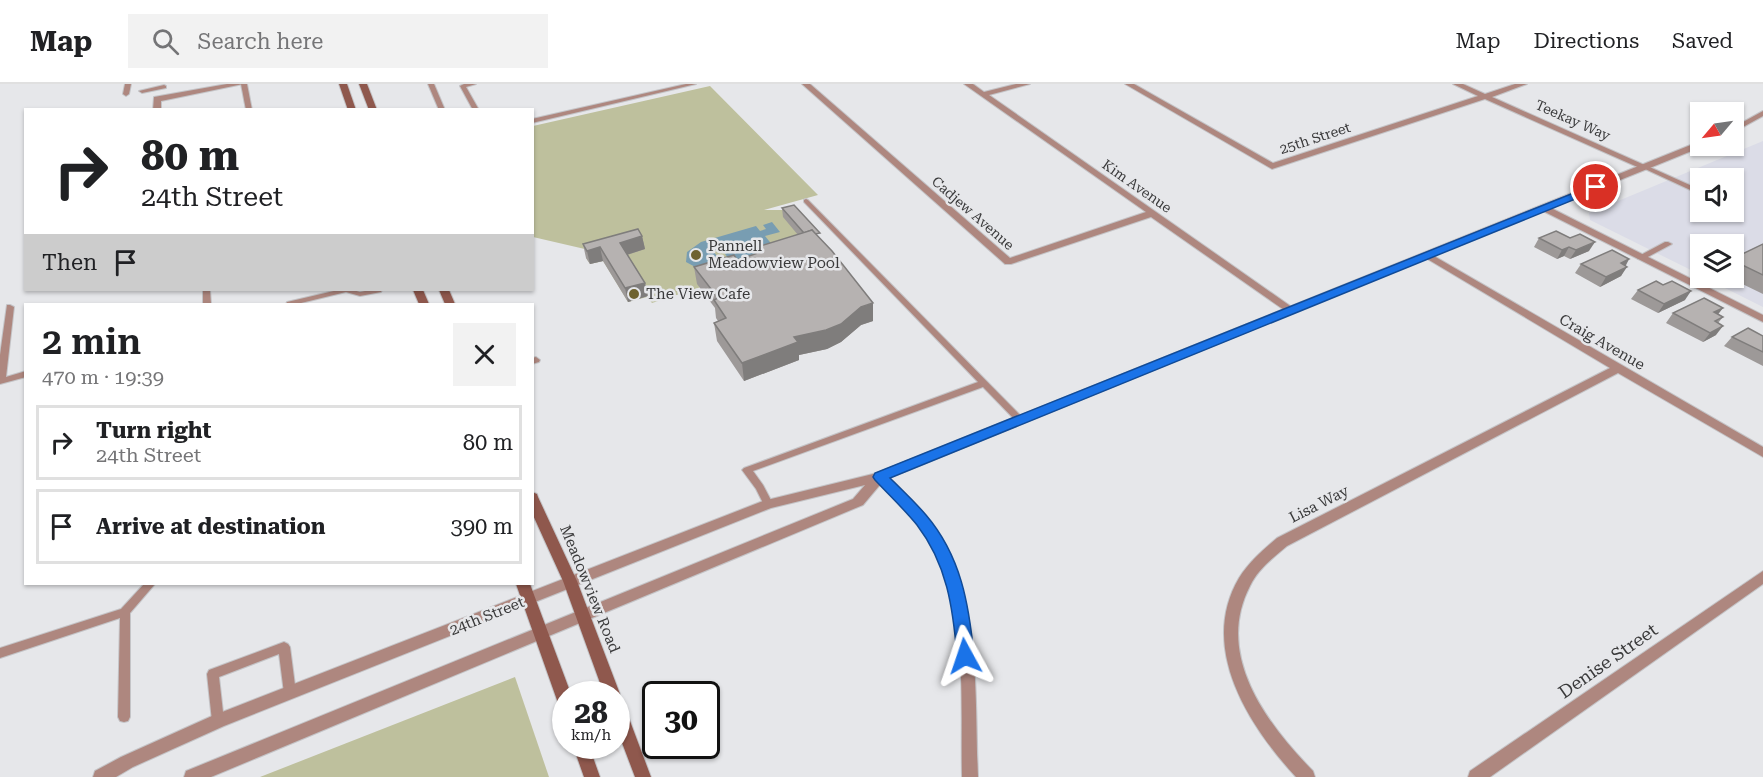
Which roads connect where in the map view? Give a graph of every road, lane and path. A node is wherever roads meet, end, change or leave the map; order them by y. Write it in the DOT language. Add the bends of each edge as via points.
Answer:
graph roads {
  1 [pos="128,84"];
  2 [pos="239,84"];
  3 [pos="244,84"];
  4 [pos="343,84"];
  5 [pos="363,84"];
  6 [pos="431,84"];
  7 [pos="473,84"];
  8 [pos="654,84"];
  9 [pos="693,84"];
  10 [pos="806,84"];
  11 [pos="968,84"];
  12 [pos="1026,84"];
  13 [pos="1129,84"];
  14 [pos="1457,84"];
  15 [pos="1523,84"];
  16 [pos="164,87"];
  17 [pos="659,92"];
  18 [pos="126,94"];
  19 [pos="983,94"];
  20 [pos="1485,96"];
  21 [pos="157,99"];
  22 [pos="157,108"];
  23 [pos="249,108"];
  24 [pos="351,108"];
  25 [pos="371,108"];
  26 [pos="441,108"];
  27 [pos="475,108"];
  28 [pos="1763,113"];
  29 [pos="534,121"];
  30 [pos="1744,124"];
  31 [pos="1690,149"];
  32 [pos="1645,167"];
  33 [pos="1690,188"];
  34 [pos="806,201"];
  35 [pos="1544,208"];
  36 [pos="1152,213"];
  37 [pos="1668,244"];
  38 [pos="1427,255"];
  39 [pos="1641,257"];
  40 [pos="342,291"];
  41 [pos="350,291"];
  42 [pos="374,291"];
  43 [pos="294,303"];
  44 [pos="10,307"];
  45 [pos="1291,310"];
  46 [pos="1763,319"];
  47 [pos="1618,368"];
  48 [pos="24,375"];
  49 [pos="0,381"];
  50 [pos="985,383"];
  51 [pos="1020,420"];
  52 [pos="1763,453"];
  53 [pos="880,477"];
  54 [pos="534,501"];
  55 [pos="768,504"];
  56 [pos="1763,577"];
  57 [pos="570,581"];
  58 [pos="149,585"];
  59 [pos="523,585"];
  60 [pos="529,599"];
  61 [pos="125,612"];
  62 [pos="583,615"];
  63 [pos="541,633"];
  64 [pos="0,653"];
  65 [pos="558,681"];
  66 [pos="607,681"];
  67 [pos="290,693"];
  68 [pos="124,717"];
  69 [pos="218,721"];
  70 [pos="630,742"];
  71 [pos="585,759"];
  72 [pos="101,777"];
  73 [pos="192,777"];
  74 [pos="592,777"];
  75 [pos="643,777"];
  76 [pos="970,777"];
  77 [pos="1307,777"];
  78 [pos="1476,777"];
  1 -- 18 [label="lane"];
  2 -- 21 [label="street"];
  3 -- 23 [label="lane"];
  4 -- 24 [label="main road"];
  5 -- 25 [label="main road"];
  6 -- 26 [label="lane"];
  7 -- 27 [label="lane" via="463,86"];
  8 -- 17 [label="lane"];
  9 -- 17 [label="lane"];
  10 -- 36 [label="street, Cadjew Avenue" via="1008,262"];
  11 -- 19 [label="street, Kim Avenue"];
  12 -- 19 [label="street"];
  13 -- 20 [label="street, 25th Street" via="1272,166"];
  14 -- 20 [label="street, Teekay Way"];
  15 -- 20 [label="street, 25th Street"];
  16 -- 21 [label="lane" via="142,91"];
  17 -- 29 [label="lane"];
  19 -- 36 [label="street, Kim Avenue"];
  20 -- 32 [label="street, Teekay Way"];
  21 -- 22 [label="street"];
  28 -- 30 [label="street"];
  31 -- 32 [label="street, 24th Street"];
  32 -- 33 [label="lane"];
  32 -- 35 [label="street, 24th Street"];
  34 -- 50 [label="lane"];
  35 -- 38 [label="street, 24th Street"];
  35 -- 39 [label="street"];
  36 -- 45 [label="street, Kim Avenue"];
  37 -- 39 [label="lane"];
  38 -- 45 [label="street, 24th Street"];
  38 -- 47 [label="street, Craig Avenue"];
  39 -- 46 [label="street"];
  40 -- 43 [label="lane"];
  41 -- 42 [label="lane"];
  44 -- 49 [label="lane"];
  45 -- 51 [label="street, 24th Street"];
  47 -- 52 [label="street, Craig Avenue"];
  47 -- 77 [label="street, Lisa Way" via="1282,542 1250,570 1238,590 1232,614 1235,663 1262,724"];
  48 -- 49 [label="lane"];
  50 -- 51 [label="lane"];
  50 -- 55 [label="lane" via="747,470"];
  51 -- 53 [label="street, 24th Street"];
  53 -- 55 [label="street, 24th Street"];
  53 -- 62 [label="street, 24th Street" via="858,502"];
  53 -- 76 [label="street" via="915,512 936,541 957,588 967,680"];
  54 -- 57 [label="main road, Meadowview Road"];
  55 -- 57 [label="street, 24th Street"];
  56 -- 78 [label="street, Denise Street"];
  57 -- 60 [label="street, 24th Street"];
  57 -- 62 [label="main road, Meadowview Road"];
  58 -- 61 [label="lane"];
  59 -- 60 [label="main road"];
  60 -- 63 [label="main road"];
  60 -- 67 [label="street, 24th Street"];
  61 -- 64 [label="lane"];
  61 -- 68 [label="lane"];
  62 -- 63 [label="street, 24th Street"];
  62 -- 66 [label="main road, Meadowview Road"];
  63 -- 65 [label="main road"];
  63 -- 73 [label="street, 24th Street"];
  67 -- 69 [label="street, 24th Street"];
  67 -- 69 [label="lane" via="284,646 213,674"];
  69 -- 72 [label="street, 24th Street"];
  70 -- 75 [label="main road"];
  71 -- 74 [label="main road"];
}
